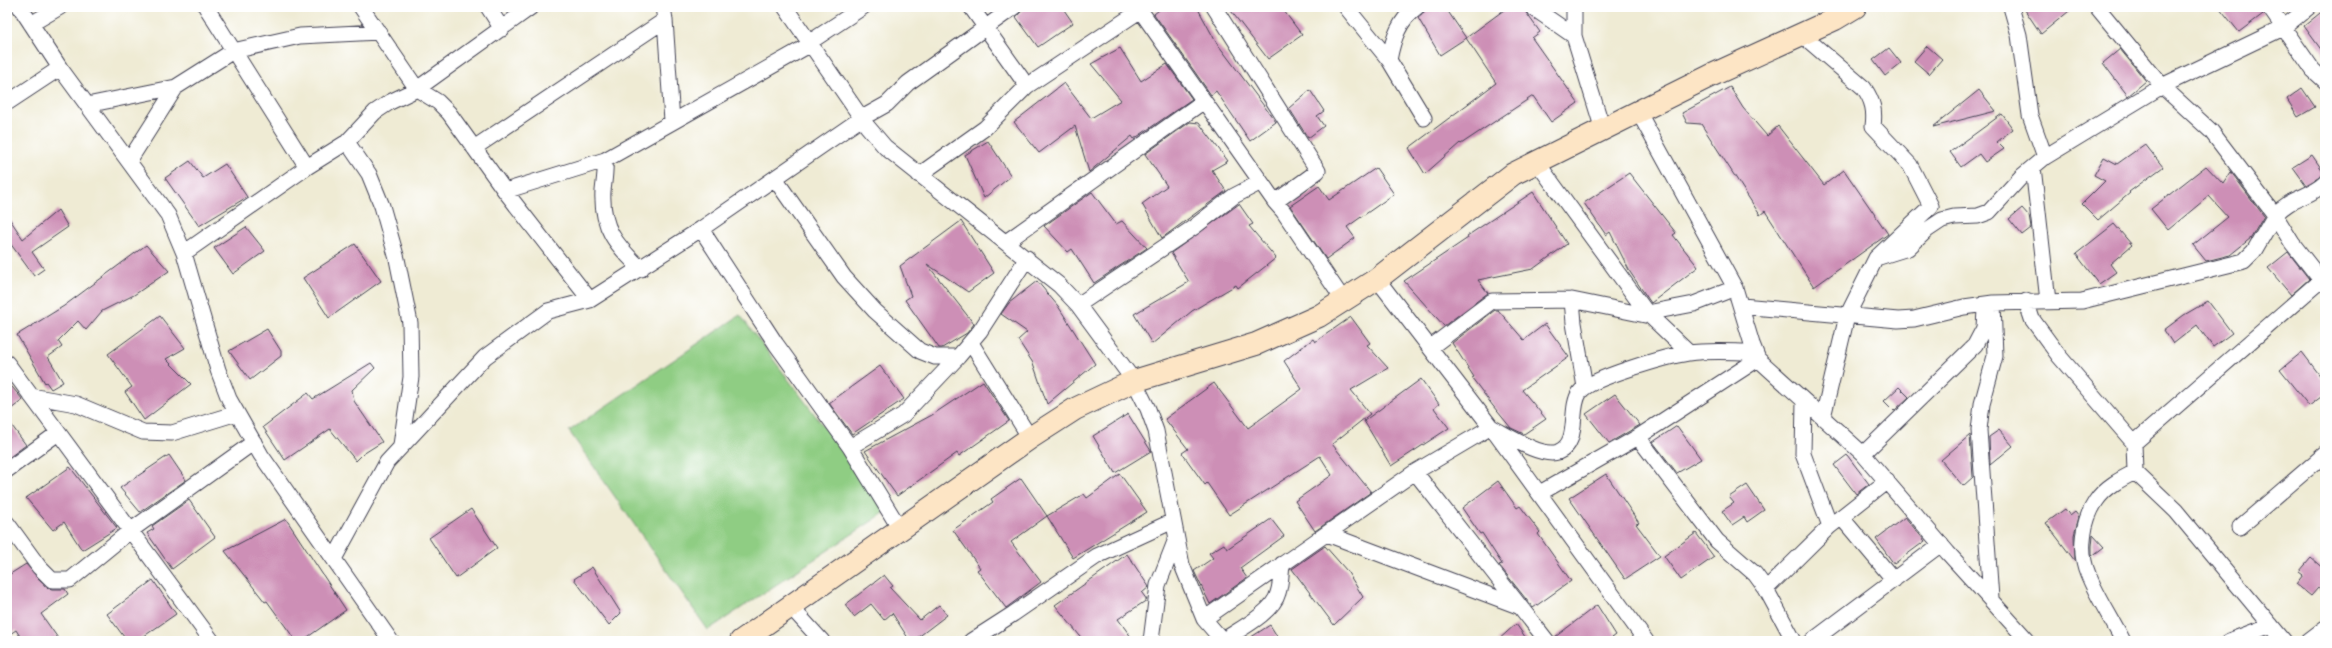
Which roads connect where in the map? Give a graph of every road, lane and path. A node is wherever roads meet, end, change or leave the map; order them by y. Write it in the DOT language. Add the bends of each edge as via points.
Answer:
graph roads {
  1 [pos="20,7"];
  2 [pos="60,7"];
  3 [pos="206,7"];
  4 [pos="361,7"];
  5 [pos="488,7"];
  6 [pos="531,7"];
  7 [pos="785,7"];
  8 [pos="863,7"];
  9 [pos="971,7"];
  10 [pos="1014,7"];
  11 [pos="1214,7"];
  12 [pos="1346,7"];
  13 [pos="1417,7"];
  14 [pos="1532,7"];
  15 [pos="1574,7"];
  16 [pos="1855,7"];
  17 [pos="2011,7"];
  18 [pos="2098,7"];
  19 [pos="2269,7"];
  20 [pos="2310,7"];
  21 [pos="1140,9"];
  22 [pos="664,14"];
  23 [pos="31,24"];
  24 [pos="985,28"];
  25 [pos="2283,28"];
  26 [pos="502,29"];
  27 [pos="378,32"];
  28 [pos="1801,34"];
  29 [pos="1574,36"];
  30 [pos="810,43"];
  31 [pos="233,51"];
  32 [pos="1389,60"];
  33 [pos="60,68"];
  34 [pos="2325,81"];
  35 [pos="1027,86"];
  36 [pos="2162,86"];
  37 [pos="176,87"];
  38 [pos="417,89"];
  39 [pos="1204,101"];
  40 [pos="7,103"];
  41 [pos="87,104"];
  42 [pos="1639,113"];
  43 [pos="862,118"];
  44 [pos="1424,118"];
  45 [pos="672,121"];
  46 [pos="1603,130"];
  47 [pos="347,142"];
  48 [pos="474,148"];
  49 [pos="2045,157"];
  50 [pos="605,160"];
  51 [pos="129,161"];
  52 [pos="1536,161"];
  53 [pos="307,167"];
  54 [pos="2033,167"];
  55 [pos="919,175"];
  56 [pos="775,179"];
  57 [pos="1261,182"];
  58 [pos="2325,183"];
  59 [pos="505,191"];
  60 [pos="1275,202"];
  61 [pos="2275,215"];
  62 [pos="701,229"];
  63 [pos="1006,242"];
  64 [pos="184,253"];
  65 [pos="1027,258"];
  66 [pos="1876,258"];
  67 [pos="641,269"];
  68 [pos="1377,279"];
  69 [pos="2323,282"];
  70 [pos="1736,288"];
  71 [pos="590,300"];
  72 [pos="1572,300"];
  73 [pos="1344,301"];
  74 [pos="2026,301"];
  75 [pos="2048,301"];
  76 [pos="1989,303"];
  77 [pos="1078,305"];
  78 [pos="1742,306"];
  79 [pos="1648,315"];
  80 [pos="1847,316"];
  81 [pos="971,343"];
  82 [pos="1431,347"];
  83 [pos="1689,353"];
  84 [pos="1757,355"];
  85 [pos="958,357"];
  86 [pos="7,363"];
  87 [pos="1134,381"];
  88 [pos="1585,387"];
  89 [pos="31,396"];
  90 [pos="1804,401"];
  91 [pos="237,413"];
  92 [pos="1823,417"];
  93 [pos="1491,427"];
  94 [pos="58,433"];
  95 [pos="1638,437"];
  96 [pos="1030,438"];
  97 [pos="254,442"];
  98 [pos="2134,443"];
  99 [pos="401,445"];
  100 [pos="850,447"];
  101 [pos="1863,454"];
  102 [pos="2325,454"];
  103 [pos="7,470"];
  104 [pos="1416,472"];
  105 [pos="2135,472"];
  106 [pos="1887,481"];
  107 [pos="1540,493"];
  108 [pos="1173,522"];
  109 [pos="1835,522"];
  110 [pos="7,523"];
  111 [pos="2240,527"];
  112 [pos="900,529"];
  113 [pos="130,531"];
  114 [pos="1327,534"];
  115 [pos="1176,539"];
  116 [pos="1941,544"];
  117 [pos="334,559"];
  118 [pos="1282,564"];
  119 [pos="1894,580"];
  120 [pos="1766,589"];
  121 [pos="1991,598"];
  122 [pos="790,606"];
  123 [pos="1518,606"];
  124 [pos="1204,619"];
  125 [pos="2271,625"];
  126 [pos="2325,628"];
  127 [pos="2029,640"];
  128 [pos="212,641"];
  129 [pos="391,641"];
  130 [pos="741,641"];
  131 [pos="822,641"];
  132 [pos="971,641"];
  133 [pos="1151,641"];
  134 [pos="1222,641"];
  135 [pos="1547,641"];
  136 [pos="1645,641"];
  137 [pos="1794,641"];
  138 [pos="1812,641"];
  139 [pos="2123,641"];
  140 [pos="2229,641"];
  141 [pos="2284,641"];
  142 [pos="2308,641"];
  1 -- 23 [label="street"];
  2 -- 23 [label="street"];
  3 -- 31 [label="street"];
  4 -- 27 [label="street"];
  5 -- 26 [label="street"];
  6 -- 26 [label="street"];
  7 -- 30 [label="street"];
  8 -- 30 [label="street"];
  9 -- 24 [label="street"];
  10 -- 24 [label="street"];
  11 -- 60 [label="street" via="1318,171"];
  12 -- 32 [label="street"];
  13 -- 32 [label="street" via="1407,14 1400,27 1393,41"];
  14 -- 29 [label="street"];
  15 -- 29 [label="street"];
  16 -- 28 [label="main road"];
  17 -- 49 [label="street" via="2019,35 2030,116"];
  18 -- 36 [label="street"];
  19 -- 25 [label="street"];
  20 -- 25 [label="street"];
  21 -- 35 [label="street"];
  21 -- 39 [label="street"];
  22 -- 45 [label="street"];
  22 -- 48 [label="street"];
  23 -- 33 [label="street"];
  24 -- 35 [label="street"];
  24 -- 43 [label="street" via="908,84 887,104"];
  25 -- 34 [label="street"];
  25 -- 36 [label="street"];
  26 -- 38 [label="street"];
  27 -- 31 [label="street" via="300,36"];
  27 -- 38 [label="street"];
  28 -- 42 [label="main road" via="1710,76"];
  28 -- 66 [label="street" via="1864,88 1872,100 1875,113 1873,126 1910,165 1931,206"];
  29 -- 46 [label="street"];
  30 -- 43 [label="street"];
  30 -- 45 [label="street"];
  31 -- 37 [label="street"];
  31 -- 53 [label="street"];
  32 -- 44 [label="street"];
  33 -- 40 [label="street"];
  33 -- 41 [label="street"];
  35 -- 55 [label="street" via="985,128"];
  36 -- 49 [label="street"];
  36 -- 61 [label="street" via="2211,131"];
  37 -- 41 [label="street"];
  37 -- 51 [label="street"];
  38 -- 47 [label="street" via="375,112"];
  38 -- 48 [label="street" via="438,102 449,113"];
  39 -- 57 [label="street"];
  39 -- 63 [label="street"];
  41 -- 51 [label="street"];
  42 -- 46 [label="main road"];
  42 -- 70 [label="street"];
  43 -- 55 [label="street" via="886,147"];
  43 -- 56 [label="street"];
  45 -- 50 [label="street"];
  46 -- 52 [label="main road"];
  47 -- 53 [label="street"];
  47 -- 99 [label="street" via="369,174 382,206 397,259 410,323 410,377"];
  48 -- 59 [label="street"];
  49 -- 54 [label="street"];
  50 -- 59 [label="street"];
  50 -- 67 [label="street" via="603,209 608,229 618,247"];
  51 -- 64 [label="street" via="168,215"];
  52 -- 68 [label="main road" via="1507,178"];
  52 -- 79 [label="street"];
  53 -- 64 [label="street"];
  54 -- 66 [label="street" via="1989,212 1978,216 1942,220 1908,248"];
  54 -- 75 [label="street"];
  55 -- 63 [label="street"];
  56 -- 62 [label="street"];
  56 -- 85 [label="street" via="844,277 875,311 920,351 935,357"];
  57 -- 60 [label="street"];
  57 -- 77 [label="street" via="1234,196 1194,227"];
  58 -- 61 [label="street" via="2315,192 2286,204"];
  59 -- 71 [label="street"];
  60 -- 73 [label="street"];
  61 -- 69 [label="street" via="2292,243"];
  61 -- 75 [label="street" via="2254,251 2244,260 2082,301"];
  62 -- 67 [label="street"];
  62 -- 100 [label="street" via="776,344"];
  63 -- 65 [label="street"];
  64 -- 91 [label="street" via="218,370"];
  65 -- 77 [label="street"];
  65 -- 81 [label="street"];
  66 -- 80 [label="street"];
  67 -- 71 [label="street"];
  68 -- 73 [label="main road"];
  68 -- 82 [label="street"];
  69 -- 98 [label="street"];
  70 -- 78 [label="street"];
  70 -- 79 [label="street" via="1694,304"];
  71 -- 99 [label="street" via="548,311 518,331 485,358"];
  72 -- 79 [label="street"];
  72 -- 82 [label="street" via="1492,301"];
  72 -- 88 [label="street"];
  73 -- 87 [label="main road" via="1319,316 1256,344"];
  74 -- 75 [label="street"];
  74 -- 76 [label="street"];
  74 -- 98 [label="street" via="2032,320 2059,356"];
  76 -- 80 [label="street" via="1914,319"];
  76 -- 101 [label="street" via="1984,328 1975,345"];
  76 -- 121 [label="street" via="1995,356 1982,404 1979,430"];
  77 -- 87 [label="street"];
  78 -- 80 [label="street"];
  78 -- 84 [label="street"];
  79 -- 83 [label="street"];
  80 -- 92 [label="street"];
  81 -- 85 [label="street"];
  81 -- 96 [label="street"];
  82 -- 93 [label="street"];
  83 -- 84 [label="street"];
  83 -- 88 [label="street" via="1622,372"];
  84 -- 90 [label="street"];
  84 -- 95 [label="street"];
  85 -- 100 [label="street" via="903,415"];
  86 -- 89 [label="street"];
  87 -- 96 [label="main road" via="1075,409"];
  87 -- 108 [label="street" via="1156,430"];
  88 -- 93 [label="street" via="1576,400 1571,440 1559,452 1538,450"];
  89 -- 91 [label="street" via="76,404 143,432 172,433"];
  89 -- 94 [label="street"];
  90 -- 92 [label="street"];
  90 -- 109 [label="street" via="1803,454"];
  91 -- 97 [label="street"];
  92 -- 101 [label="street"];
  93 -- 104 [label="street"];
  93 -- 107 [label="street"];
  94 -- 103 [label="street"];
  94 -- 113 [label="street"];
  95 -- 107 [label="street"];
  95 -- 120 [label="street" via="1718,541 1755,574"];
  96 -- 112 [label="main road"];
  97 -- 113 [label="street"];
  97 -- 117 [label="street"];
  98 -- 105 [label="street"];
  99 -- 117 [label="street" via="375,482"];
  100 -- 112 [label="street"];
  101 -- 106 [label="street"];
  102 -- 111 [label="street"];
  104 -- 114 [label="street"];
  104 -- 123 [label="street"];
  105 -- 125 [label="street" via="2176,511"];
  105 -- 139 [label="street" via="2113,484 2096,500 2083,535 2083,558 2088,574"];
  106 -- 109 [label="street"];
  106 -- 116 [label="street"];
  107 -- 136 [label="street"];
  108 -- 115 [label="street"];
  108 -- 132 [label="street" via="1097,556"];
  109 -- 119 [label="street"];
  109 -- 120 [label="street"];
  110 -- 113 [label="street" via="39,567 52,580 70,580"];
  112 -- 122 [label="main road"];
  113 -- 128 [label="street"];
  114 -- 118 [label="street"];
  114 -- 123 [label="street"];
  115 -- 124 [label="street" via="1182,565"];
  115 -- 133 [label="street" via="1158,585"];
  116 -- 119 [label="street"];
  116 -- 121 [label="street"];
  117 -- 129 [label="street"];
  118 -- 124 [label="street"];
  118 -- 134 [label="street" via="1278,592 1268,610"];
  119 -- 138 [label="street"];
  120 -- 137 [label="street"];
  121 -- 127 [label="street"];
  122 -- 130 [label="main road"];
  122 -- 131 [label="street"];
  123 -- 135 [label="street"];
  124 -- 134 [label="street"];
  125 -- 140 [label="street"];
  125 -- 141 [label="street"];
  126 -- 142 [label="street"];
}
